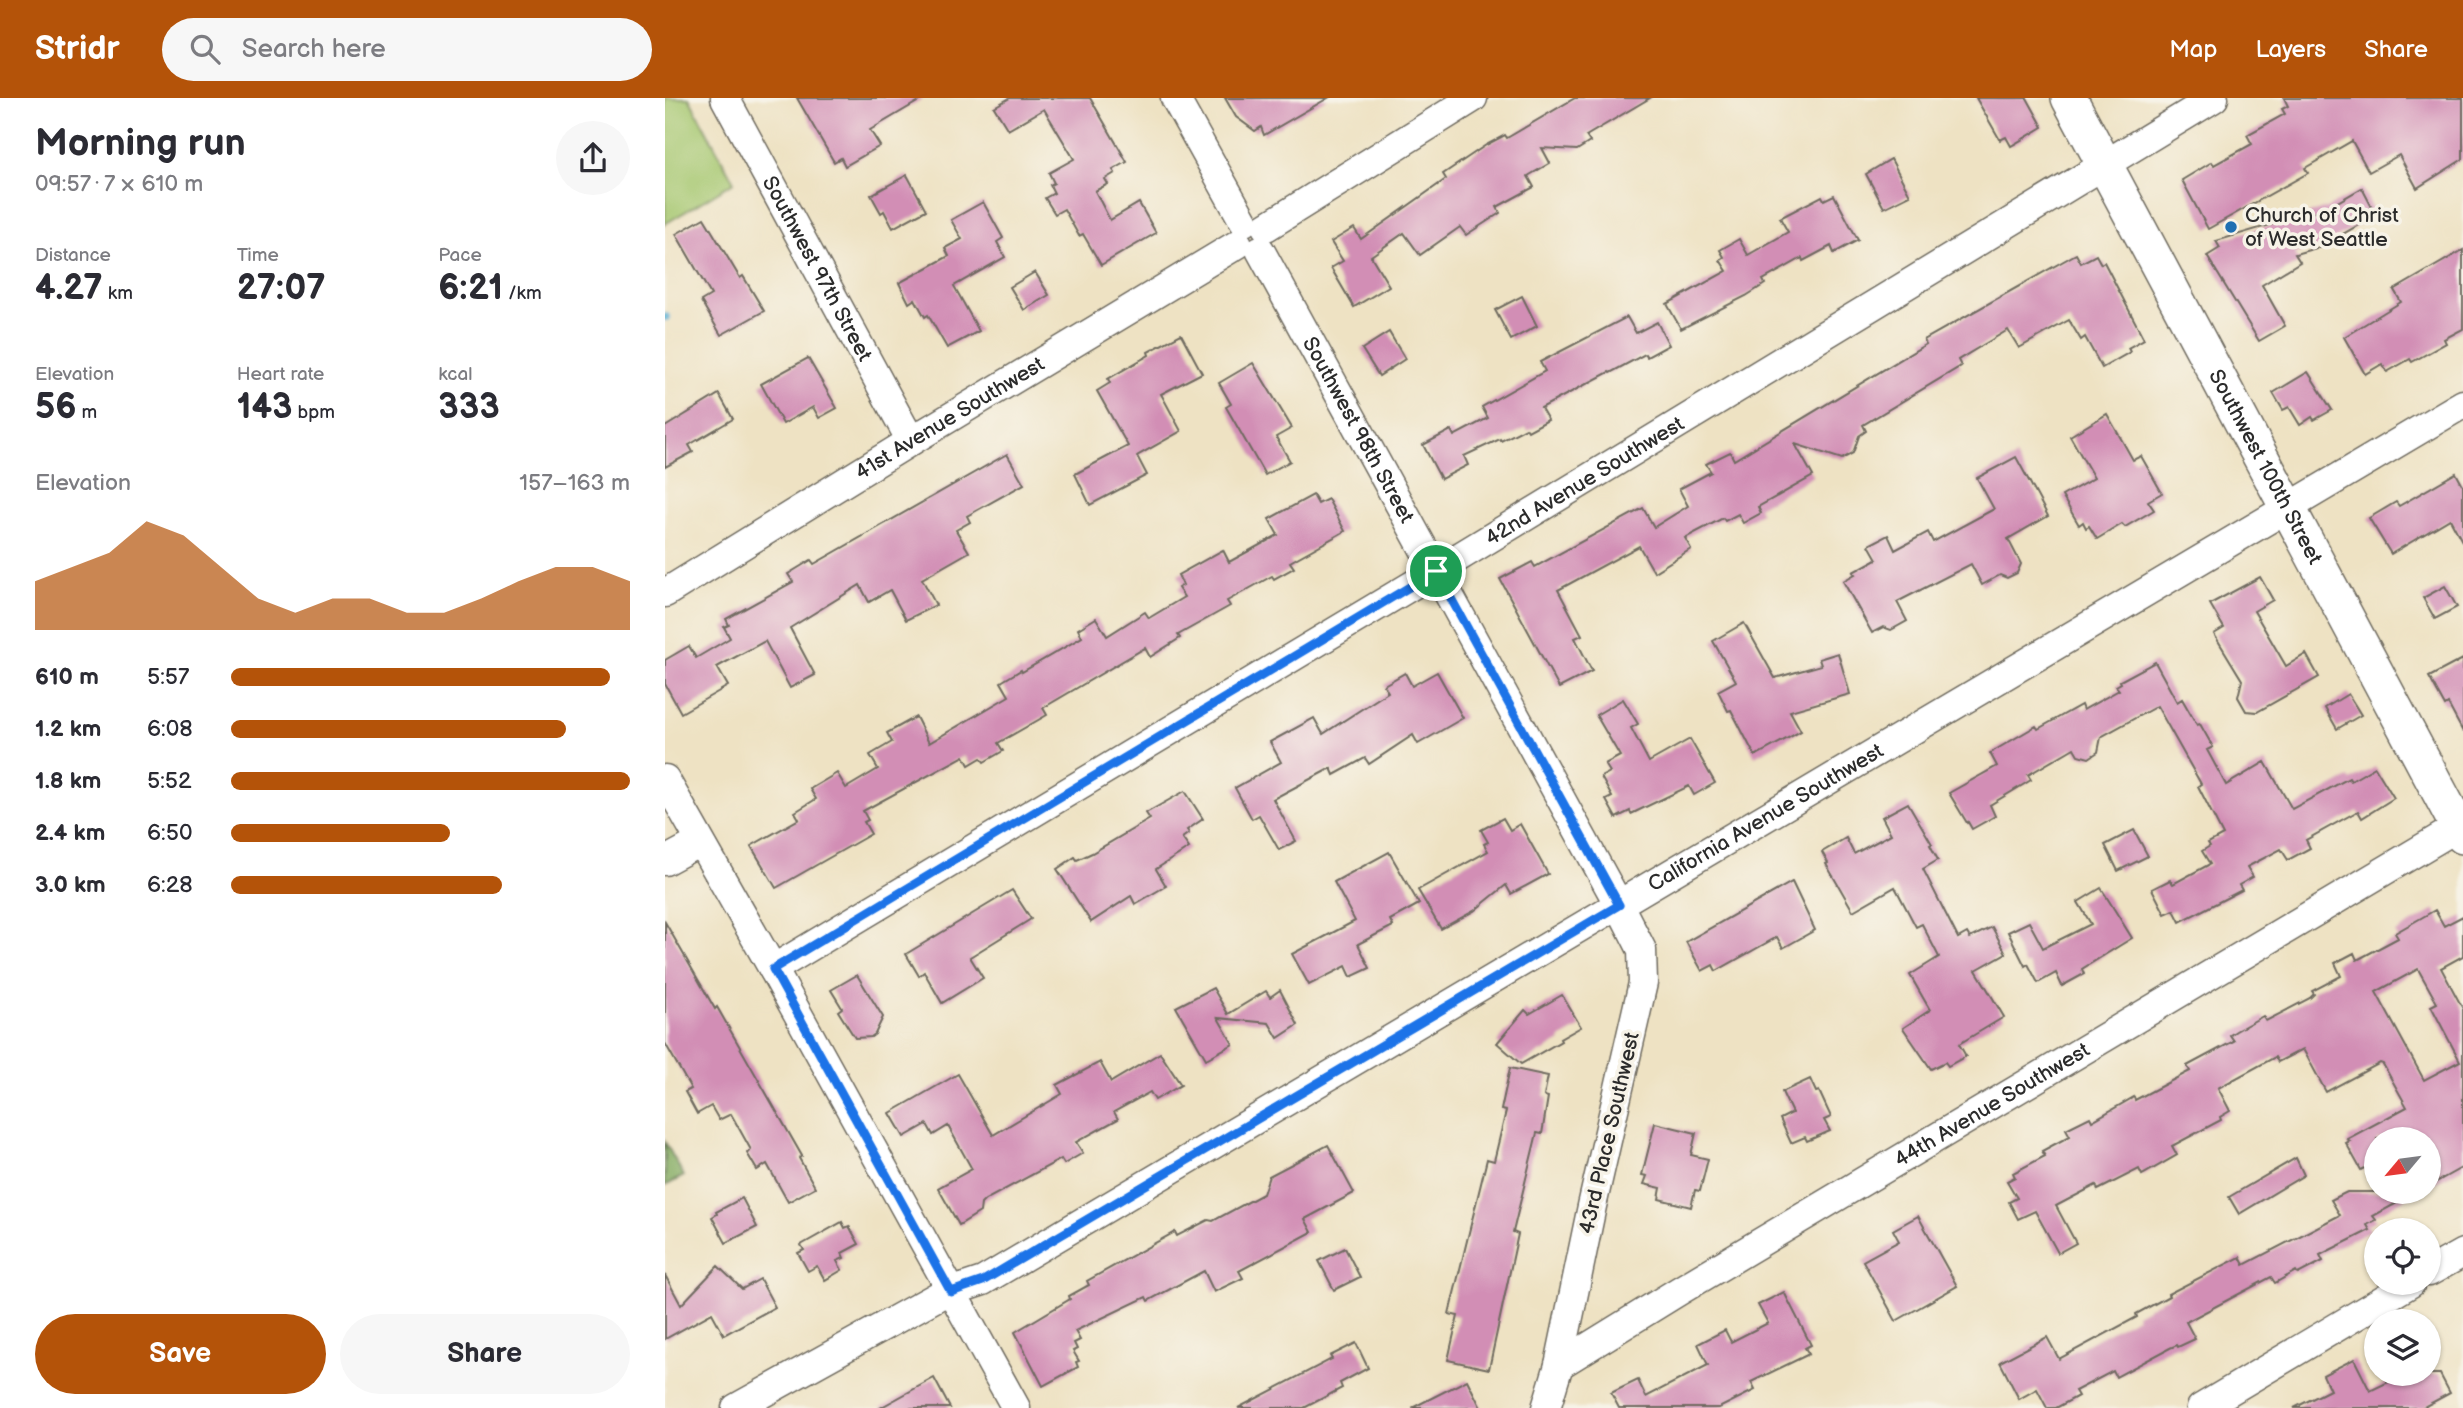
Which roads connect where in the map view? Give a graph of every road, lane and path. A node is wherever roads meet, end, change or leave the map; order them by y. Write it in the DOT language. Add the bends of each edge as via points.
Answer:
graph roads {
  1 [pos="726,98"];
  2 [pos="1175,98"];
  3 [pos="1473,98"];
  4 [pos="2069,98"];
  5 [pos="2214,98"];
  6 [pos="2105,164"];
  7 [pos="1252,236"];
  8 [pos="2463,404"];
  9 [pos="911,441"];
  10 [pos="2288,509"];
  11 [pos="1436,571"];
  12 [pos="665,593"];
  13 [pos="665,779"];
  14 [pos="2461,829"];
  15 [pos="700,842"];
  16 [pos="665,861"];
  17 [pos="1619,905"];
  18 [pos="773,969"];
  19 [pos="2463,1253"];
  20 [pos="2441,1265"];
  21 [pos="951,1292"];
  22 [pos="2391,1295"];
  23 [pos="1559,1365"];
  24 [pos="736,1408"];
  25 [pos="1016,1408"];
  26 [pos="1546,1408"];
  27 [pos="2201,1408"];
  1 -- 9 [label="street, Southwest 97th Street"];
  2 -- 7 [label="street, Southwest 98th Street"];
  3 -- 7 [label="street, 41st Avenue Southwest"];
  4 -- 6 [label="street, Southwest 100th Street"];
  5 -- 6 [label="street, 42nd Avenue Southwest"];
  6 -- 10 [label="street, Southwest 100th Street"];
  6 -- 11 [label="street, 42nd Avenue Southwest"];
  7 -- 9 [label="street, 41st Avenue Southwest"];
  7 -- 11 [label="street, Southwest 98th Street"];
  8 -- 10 [label="street, California Avenue Southwest"];
  9 -- 12 [label="street, 41st Avenue Southwest"];
  10 -- 14 [label="street, Southwest 100th Street"];
  10 -- 17 [label="street, California Avenue Southwest"];
  11 -- 17 [label="street, Southwest 98th Street"];
  11 -- 18 [label="street, 42nd Avenue Southwest"];
  13 -- 15 [label="street"];
  14 -- 23 [label="street, 44th Avenue Southwest"];
  15 -- 16 [label="street"];
  15 -- 18 [label="street"];
  17 -- 21 [label="street, California Avenue Southwest" via="983,1281"];
  17 -- 23 [label="street, 43rd Place Southwest" via="1641,950 1643,983"];
  18 -- 21 [label="street"];
  19 -- 20 [label="street"];
  21 -- 24 [label="street, California Avenue Southwest"];
  21 -- 25 [label="street"];
  22 -- 27 [label="street"];
  23 -- 26 [label="street"];
}
